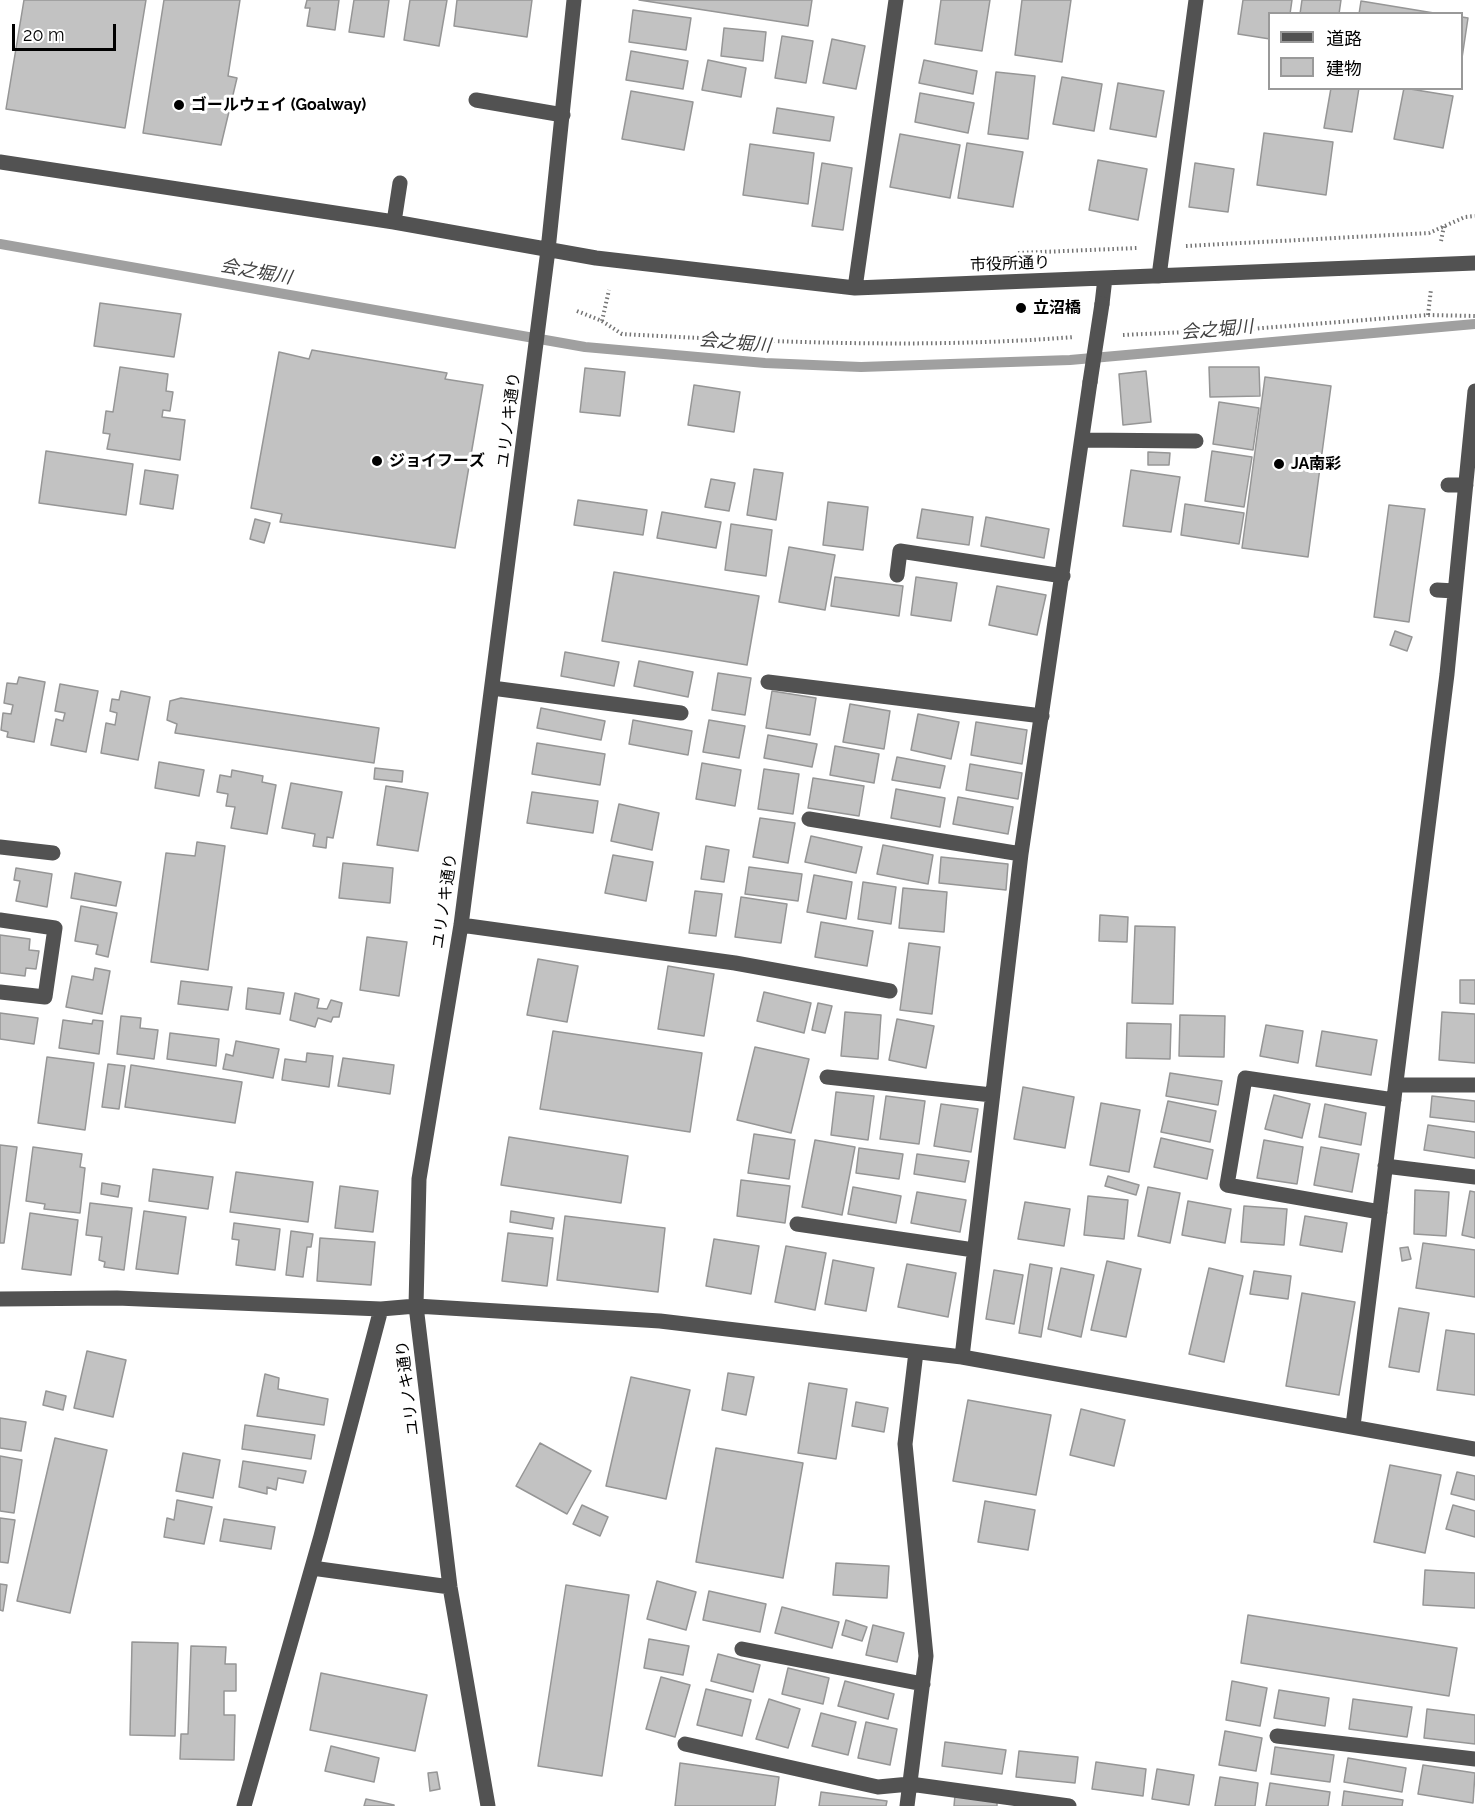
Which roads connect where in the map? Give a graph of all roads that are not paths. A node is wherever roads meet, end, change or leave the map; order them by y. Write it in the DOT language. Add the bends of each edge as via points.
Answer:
graph roads {
  1 [pos="574,0"];
  2 [pos="896,0"];
  3 [pos="1196,0"];
  4 [pos="476,100"];
  5 [pos="563,115"];
  6 [pos="0,162"];
  7 [pos="400,183"];
  8 [pos="394,222"];
  9 [pos="548,250"];
  10 [pos="1475,263"];
  11 [pos="1159,276"];
  12 [pos="1105,278"];
  13 [pos="855,288"];
  14 [pos="1475,391"];
  15 [pos="1082,440"];
  16 [pos="1196,441"];
  17 [pos="1448,484"];
  18 [pos="1466,485"];
  19 [pos="1469,514"];
  20 [pos="897,575"];
  21 [pos="1063,576"];
  22 [pos="1437,590"];
  23 [pos="1455,591"];
  24 [pos="768,682"];
  25 [pos="492,688"];
  26 [pos="681,713"];
  27 [pos="1042,716"];
  28 [pos="809,819"];
  29 [pos="0,847"];
  30 [pos="53,853"];
  31 [pos="1022,854"];
  32 [pos="0,920"];
  33 [pos="461,925"];
  34 [pos="890,991"];
  35 [pos="0,992"];
  36 [pos="827,1077"];
  37 [pos="1475,1085"];
  38 [pos="1395,1092"];
  39 [pos="992,1095"];
  40 [pos="1385,1166"];
  41 [pos="1475,1177"];
  42 [pos="1380,1212"];
  43 [pos="797,1224"];
  44 [pos="974,1250"];
  45 [pos="0,1299"];
  46 [pos="416,1306"];
  47 [pos="381,1309"];
  48 [pos="916,1352"];
  49 [pos="962,1357"];
  50 [pos="1353,1426"];
  51 [pos="1475,1449"];
  52 [pos="312,1568"];
  53 [pos="450,1587"];
  54 [pos="742,1649"];
  55 [pos="922,1684"];
  56 [pos="1277,1736"];
  57 [pos="685,1744"];
  58 [pos="1475,1759"];
  59 [pos="910,1784"];
  60 [pos="244,1806"];
  61 [pos="488,1806"];
  62 [pos="907,1806"];
  63 [pos="1069,1806"];
  1 -- 5 [label="street, ユリノキ通り"];
  2 -- 13 [label="street"];
  3 -- 11 [label="street"];
  4 -- 5 [label="street"];
  5 -- 9 [label="street, ユリノキ通り"];
  6 -- 8 [label="street, 市役所通り"];
  7 -- 8 [label="street"];
  8 -- 9 [label="street, 市役所通り"];
  9 -- 13 [label="street, 市役所通り"];
  9 -- 25 [label="street, ユリノキ通り"];
  10 -- 11 [label="street, 市役所通り"];
  11 -- 12 [label="street, 市役所通り"];
  12 -- 13 [label="street, 市役所通り"];
  12 -- 15 [label="street, bridge"];
  14 -- 18 [label="street"];
  15 -- 16 [label="street"];
  15 -- 21 [label="street"];
  17 -- 18 [label="street"];
  18 -- 19 [label="street"];
  19 -- 23 [label="street"];
  20 -- 21 [label="street" via="900,551"];
  21 -- 27 [label="street"];
  22 -- 23 [label="street"];
  23 -- 38 [label="street"];
  24 -- 27 [label="street"];
  25 -- 26 [label="street"];
  25 -- 33 [label="street, ユリノキ通り"];
  27 -- 31 [label="street"];
  28 -- 31 [label="street"];
  29 -- 30 [label="street"];
  31 -- 39 [label="street"];
  32 -- 35 [label="street" via="55,928 45,997"];
  33 -- 34 [label="street" via="735,963"];
  33 -- 46 [label="street, ユリノキ通り" via="419,1179"];
  36 -- 39 [label="street"];
  37 -- 38 [label="street"];
  38 -- 40 [label="street"];
  38 -- 42 [label="street" via="1245,1078 1227,1185"];
  39 -- 44 [label="street"];
  40 -- 41 [label="street"];
  40 -- 42 [label="street"];
  42 -- 50 [label="street"];
  43 -- 44 [label="street"];
  44 -- 49 [label="street"];
  45 -- 47 [label="street" via="117,1298"];
  46 -- 47 [label="street"];
  46 -- 48 [label="street" via="660,1321"];
  46 -- 53 [label="street, ユリノキ通り"];
  47 -- 52 [label="street"];
  48 -- 49 [label="street"];
  48 -- 55 [label="street" via="904,1444 926,1656"];
  49 -- 50 [label="street"];
  50 -- 51 [label="street"];
  52 -- 53 [label="street"];
  52 -- 60 [label="street"];
  53 -- 61 [label="street, ユリノキ通り"];
  54 -- 55 [label="street"];
  55 -- 59 [label="street"];
  56 -- 58 [label="street"];
  57 -- 59 [label="street" via="878,1788"];
  59 -- 62 [label="street"];
  59 -- 63 [label="street"];
}
